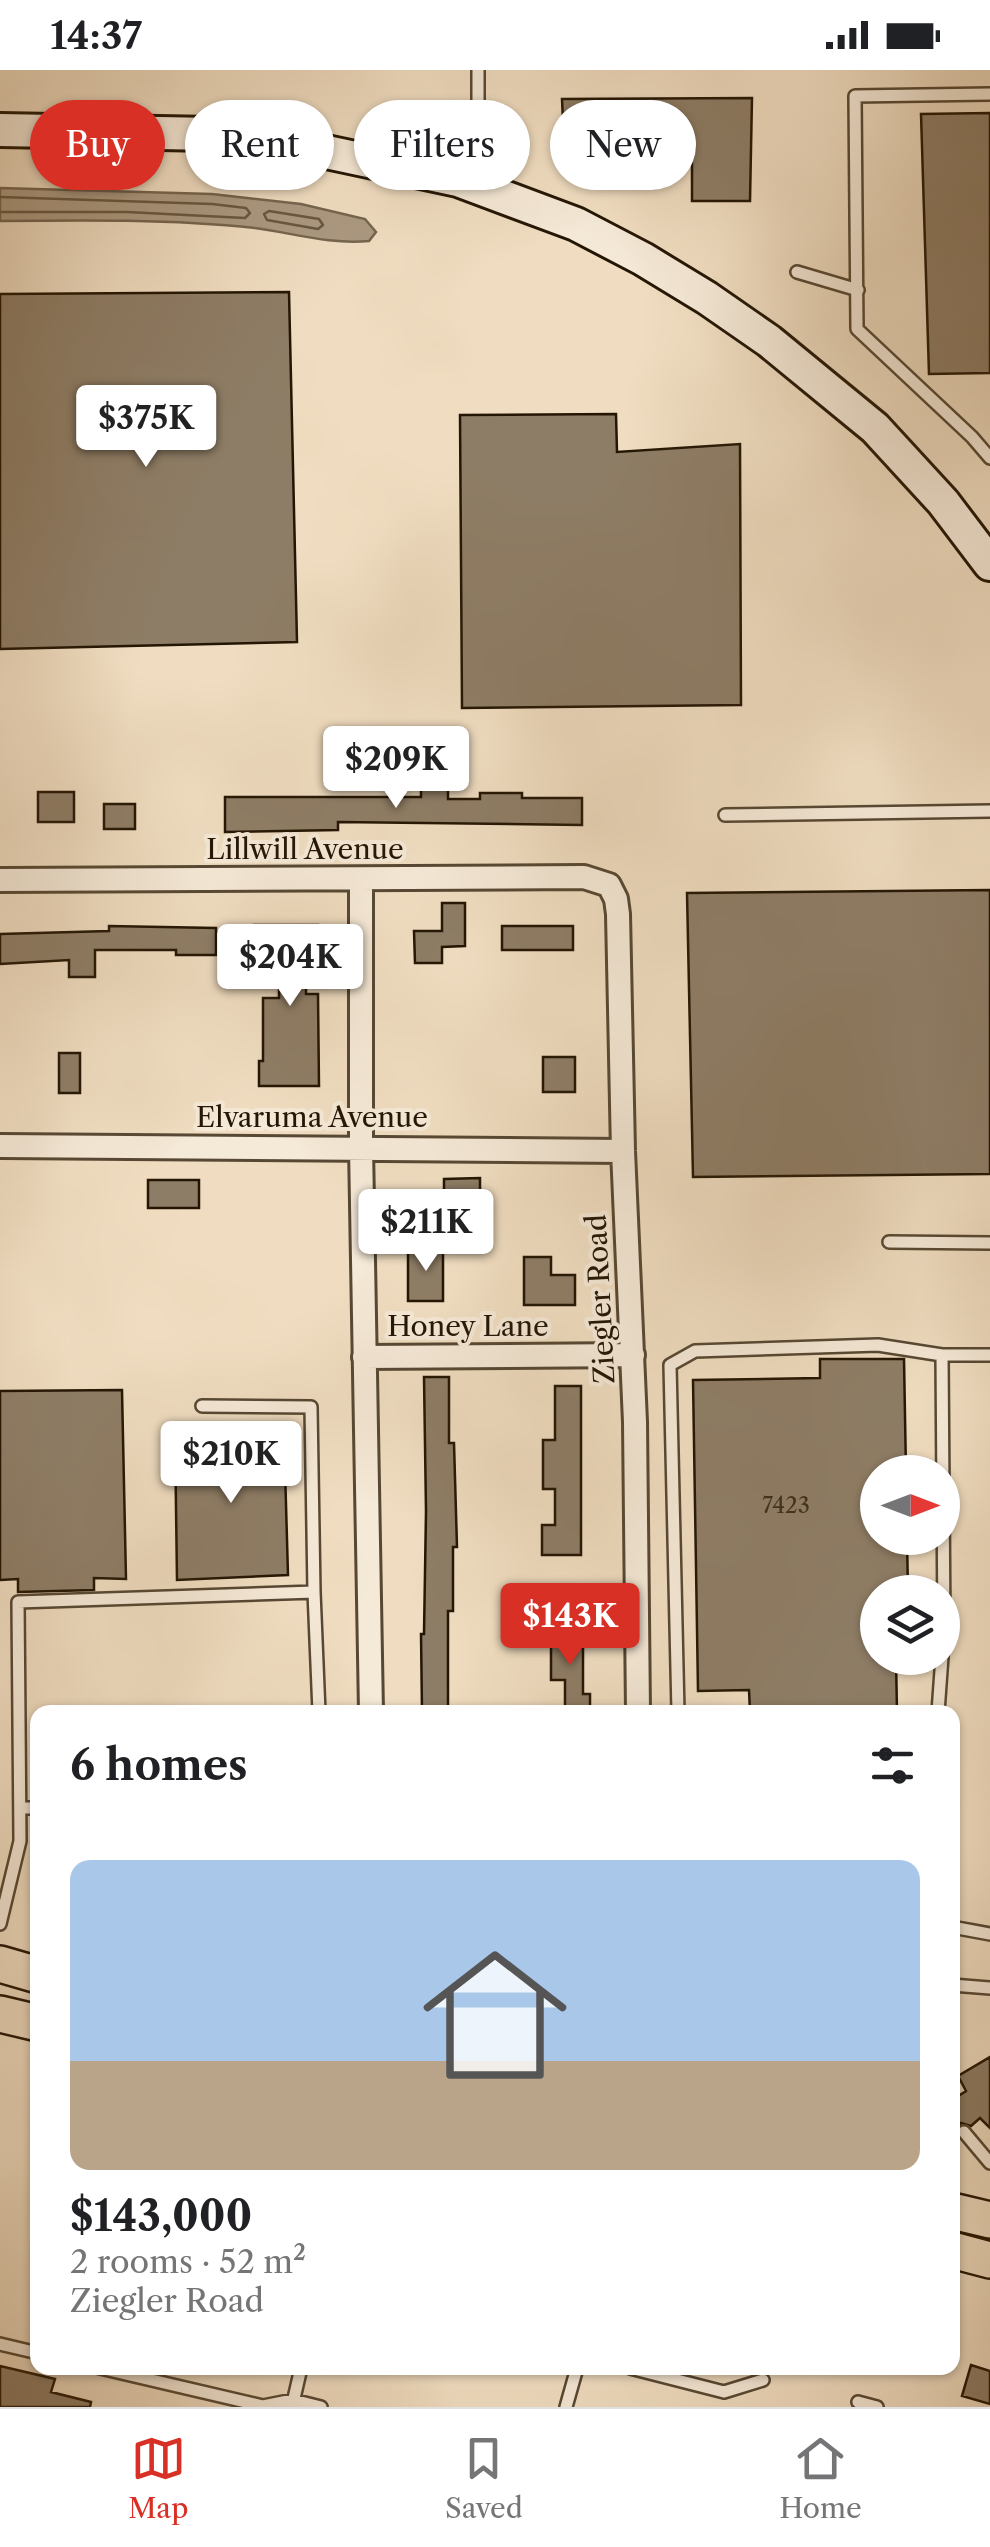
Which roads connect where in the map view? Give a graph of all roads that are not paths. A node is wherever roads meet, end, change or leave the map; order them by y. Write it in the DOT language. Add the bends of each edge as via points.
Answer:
graph roads {
  1 [pos="478,70"];
  2 [pos="990,94"];
  3 [pos="478,100"];
  4 [pos="0,130"];
  5 [pos="354,158"];
  6 [pos="485,190"];
  7 [pos="796,272"];
  8 [pos="858,290"];
  9 [pos="990,458"];
  10 [pos="985,548"];
  11 [pos="990,811"];
  12 [pos="725,815"];
  13 [pos="361,879"];
  14 [pos="0,880"];
  15 [pos="610,885"];
  16 [pos="0,1146"];
  17 [pos="361,1147"];
  18 [pos="623,1151"];
  19 [pos="889,1242"];
  20 [pos="990,1243"];
  21 [pos="633,1355"];
  22 [pos="942,1355"];
  23 [pos="990,1355"];
  24 [pos="364,1357"];
  25 [pos="202,1406"];
  26 [pos="314,1592"];
  27 [pos="319,1705"];
  28 [pos="371,1705"];
  29 [pos="638,1705"];
  30 [pos="678,1705"];
  31 [pos="939,1705"];
  32 [pos="22,1808"];
  33 [pos="30,1808"];
  34 [pos="0,1924"];
  35 [pos="960,1928"];
  36 [pos="990,1934"];
  37 [pos="0,1964"];
  38 [pos="30,1973"];
  39 [pos="960,1986"];
  40 [pos="990,1988"];
  41 [pos="0,2014"];
  42 [pos="30,2021"];
  43 [pos="964,2132"];
  44 [pos="990,2164"];
  45 [pos="960,2213"];
  46 [pos="990,2220"];
  47 [pos="960,2252"];
  48 [pos="990,2260"];
  49 [pos="0,2344"];
  50 [pos="30,2351"];
  51 [pos="130,2375"];
  52 [pos="300,2375"];
  53 [pos="574,2375"];
  54 [pos="657,2375"];
  55 [pos="763,2380"];
  56 [pos="858,2402"];
  57 [pos="292,2403"];
  58 [pos="321,2407"];
  59 [pos="566,2407"];
  60 [pos="877,2407"];
  1 -- 3 [label="lane"];
  2 -- 8 [label="lane" via="855,96"];
  4 -- 5 [label="street" via="212,134"];
  6 -- 10 [label="street" via="576,224 643,259 768,341 875,428"];
  7 -- 8 [label="lane"];
  8 -- 9 [label="lane" via="857,330"];
  11 -- 12 [label="lane"];
  13 -- 14 [label="street, Lillwill Avenue"];
  13 -- 15 [label="street, Lillwill Avenue" via="584,877"];
  13 -- 17 [label="street"];
  15 -- 18 [label="street, Ziegler Road" via="618,914"];
  16 -- 17 [label="street, Elvaruma Avenue"];
  17 -- 18 [label="street, Elvaruma Avenue"];
  17 -- 24 [label="street"];
  18 -- 21 [label="street, Ziegler Road"];
  19 -- 20 [label="lane"];
  21 -- 24 [label="street, Honey Lane"];
  21 -- 29 [label="street, Ziegler Road"];
  22 -- 23 [label="lane"];
  22 -- 30 [label="lane" via="878,1345 695,1352 670,1364"];
  22 -- 31 [label="lane"];
  24 -- 28 [label="street"];
  25 -- 26 [label="lane" via="311,1406"];
  26 -- 27 [label="lane"];
  26 -- 32 [label="lane" via="18,1602"];
  32 -- 33 [label="lane"];
  32 -- 34 [label="lane"];
  35 -- 36 [label="lane"];
  37 -- 38 [label="main road"];
  39 -- 40 [label="lane"];
  41 -- 42 [label="main road"];
  43 -- 44 [label="lane"];
  45 -- 46 [label="main road"];
  47 -- 48 [label="main road"];
  49 -- 50 [label="lane"];
  51 -- 57 [label="lane" via="263,2406"];
  52 -- 57 [label="lane"];
  53 -- 59 [label="lane"];
  54 -- 55 [label="lane" via="724,2392"];
  56 -- 60 [label="lane"];
  57 -- 58 [label="lane"];
}
